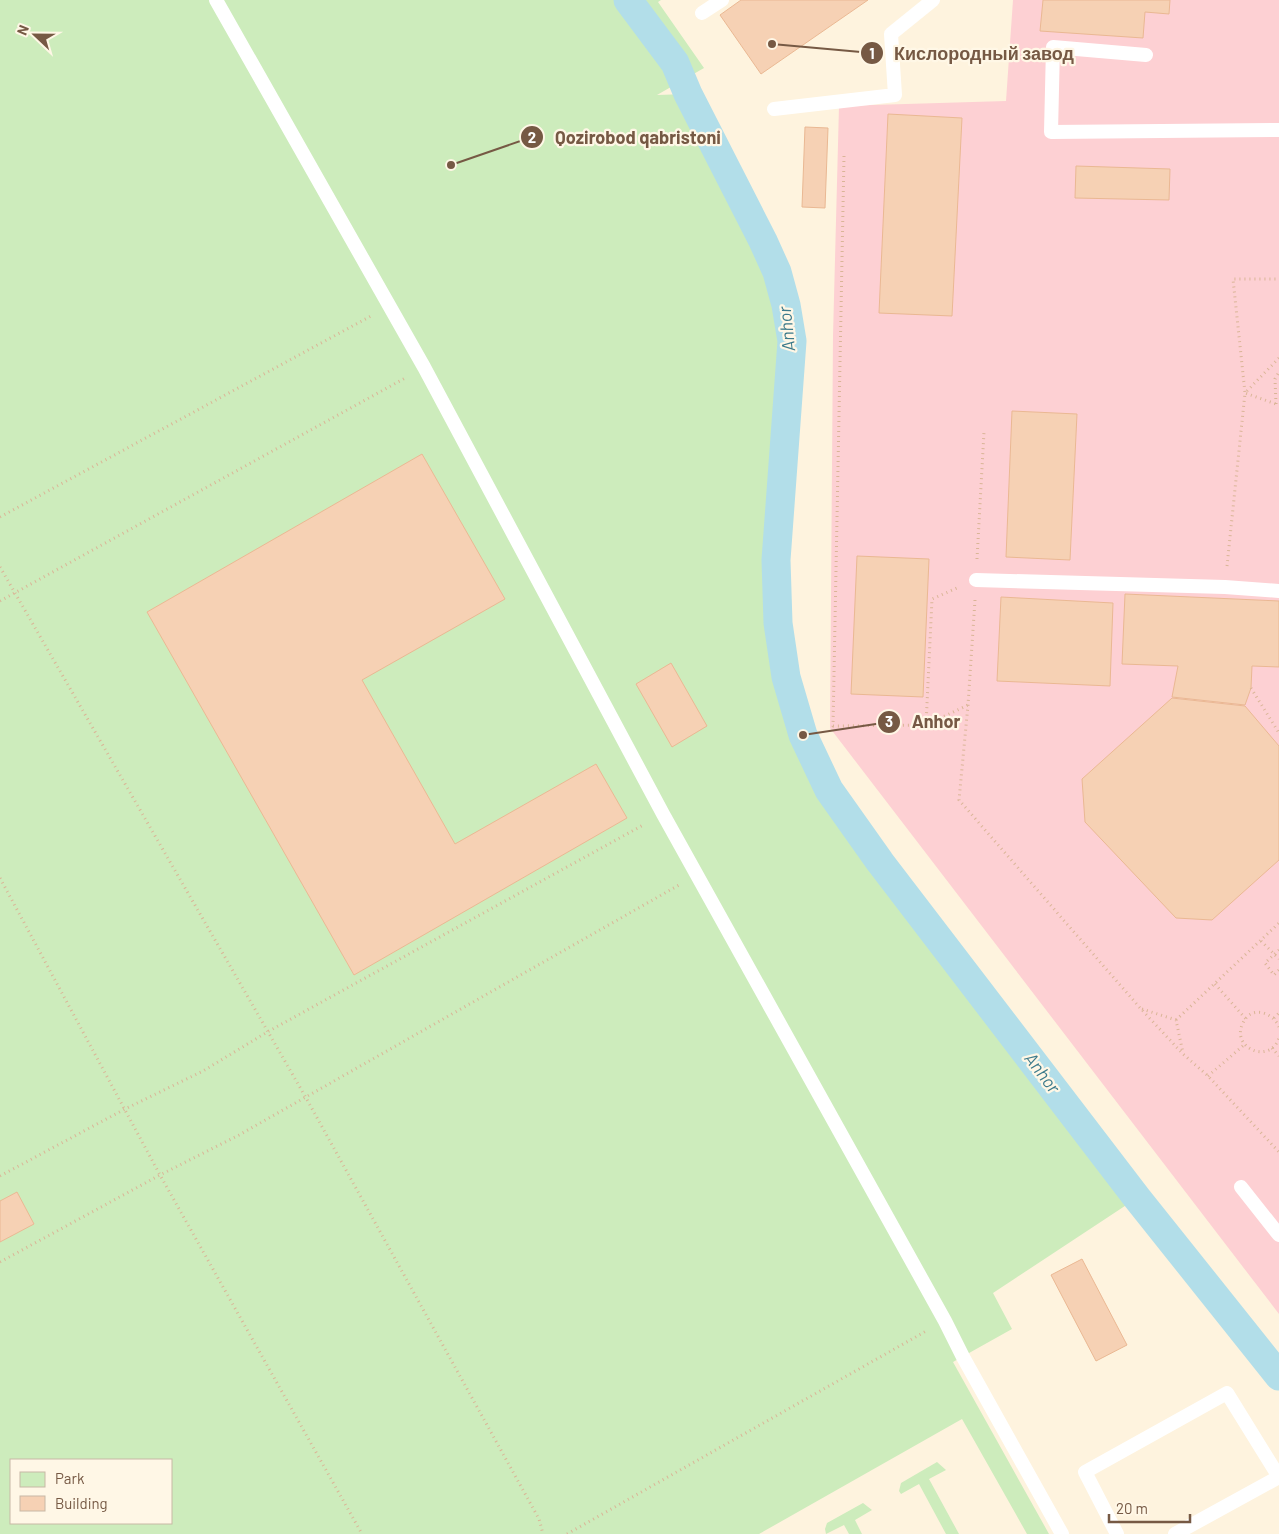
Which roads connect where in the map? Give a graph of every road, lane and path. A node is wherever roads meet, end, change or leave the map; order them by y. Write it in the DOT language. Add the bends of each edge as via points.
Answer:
graph roads {
  1 [pos="216,0"];
  2 [pos="722,0"];
  3 [pos="934,0"];
  4 [pos="702,14"];
  5 [pos="1146,55"];
  6 [pos="774,109"];
  7 [pos="1279,130"];
  8 [pos="844,156"];
  9 [pos="1279,279"];
  10 [pos="390,306"];
  11 [pos="1279,358"];
  12 [pos="424,367"];
  13 [pos="1279,372"];
  14 [pos="1246,393"];
  15 [pos="1277,405"];
  16 [pos="984,432"];
  17 [pos="0,517"];
  18 [pos="0,567"];
  19 [pos="976,580"];
  20 [pos="1225,587"];
  21 [pos="1279,591"];
  22 [pos="14,593"];
  23 [pos="0,601"];
  24 [pos="1251,688"];
  25 [pos="968,705"];
  26 [pos="926,725"];
  27 [pos="1279,733"];
  28 [pos="663,814"];
  29 [pos="697,875"];
  30 [pos="0,878"];
  31 [pos="1279,923"];
  32 [pos="1261,941"];
  33 [pos="1279,950"];
  34 [pos="1274,954"];
  35 [pos="1279,959"];
  36 [pos="1279,970"];
  37 [pos="1215,984"];
  38 [pos="1141,1009"];
  39 [pos="1279,1013"];
  40 [pos="1246,1018"];
  41 [pos="1274,1018"];
  42 [pos="1176,1020"];
  43 [pos="1279,1027"];
  44 [pos="268,1031"];
  45 [pos="1279,1038"];
  46 [pos="1244,1045"];
  47 [pos="1272,1048"];
  48 [pos="1183,1054"];
  49 [pos="1279,1056"];
  50 [pos="1208,1076"];
  51 [pos="305,1096"];
  52 [pos="125,1109"];
  53 [pos="1279,1152"];
  54 [pos="160,1175"];
  55 [pos="0,1176"];
  56 [pos="1241,1187"];
  57 [pos="1279,1235"];
  58 [pos="0,1262"];
  59 [pos="945,1321"];
  60 [pos="362,1534"];
  61 [pos="543,1534"];
  62 [pos="568,1534"];
  63 [pos="1062,1534"];
  64 [pos="1117,1534"];
  65 [pos="1175,1534"];
  1 -- 10 [label="lane"];
  2 -- 4 [label="lane"];
  3 -- 6 [label="lane" via="890,34 895,95"];
  5 -- 7 [label="lane" via="1053,47 1051,132"];
  8 -- 26 [label="path" via="833,726"];
  9 -- 14 [label="path" via="1233,279"];
  10 -- 12 [label="lane"];
  10 -- 17 [label="path"];
  11 -- 14 [label="path"];
  12 -- 22 [label="path"];
  12 -- 28 [label="lane"];
  13 -- 15 [label="path" via="1275,379"];
  14 -- 15 [label="path"];
  14 -- 20 [label="path"];
  16 -- 19 [label="path"];
  18 -- 22 [label="path"];
  19 -- 20 [label="lane"];
  19 -- 25 [label="path"];
  19 -- 26 [label="path" via="932,599"];
  20 -- 21 [label="lane"];
  22 -- 23 [label="path"];
  22 -- 44 [label="path"];
  24 -- 27 [label="path"];
  25 -- 26 [label="path"];
  25 -- 38 [label="path" via="959,800"];
  28 -- 29 [label="lane"];
  28 -- 44 [label="path"];
  29 -- 51 [label="path"];
  29 -- 59 [label="lane"];
  30 -- 52 [label="path"];
  31 -- 32 [label="path"];
  32 -- 34 [label="path"];
  32 -- 37 [label="path"];
  33 -- 34 [label="path"];
  34 -- 35 [label="path"];
  34 -- 36 [label="path" via="1265,963 1274,975"];
  37 -- 40 [label="path"];
  37 -- 42 [label="path"];
  38 -- 42 [label="path"];
  38 -- 48 [label="path"];
  39 -- 41 [label="path"];
  40 -- 41 [label="path" via="1260,1012"];
  40 -- 46 [label="path" via="1240,1031"];
  41 -- 43 [label="path"];
  42 -- 48 [label="path"];
  44 -- 51 [label="path"];
  44 -- 52 [label="path" via="203,1071"];
  45 -- 47 [label="path"];
  46 -- 47 [label="path" via="1256,1052"];
  46 -- 50 [label="path"];
  47 -- 49 [label="path"];
  48 -- 50 [label="path"];
  50 -- 53 [label="path"];
  51 -- 54 [label="path" via="239,1135"];
  51 -- 61 [label="path" via="539,1519"];
  52 -- 54 [label="path"];
  52 -- 55 [label="path"];
  54 -- 58 [label="path"];
  54 -- 60 [label="path"];
  56 -- 57 [label="lane"];
  59 -- 62 [label="path"];
  59 -- 63 [label="lane"];
  64 -- 65 [label="lane" via="1085,1472 1227,1393 1279,1476"];
}
